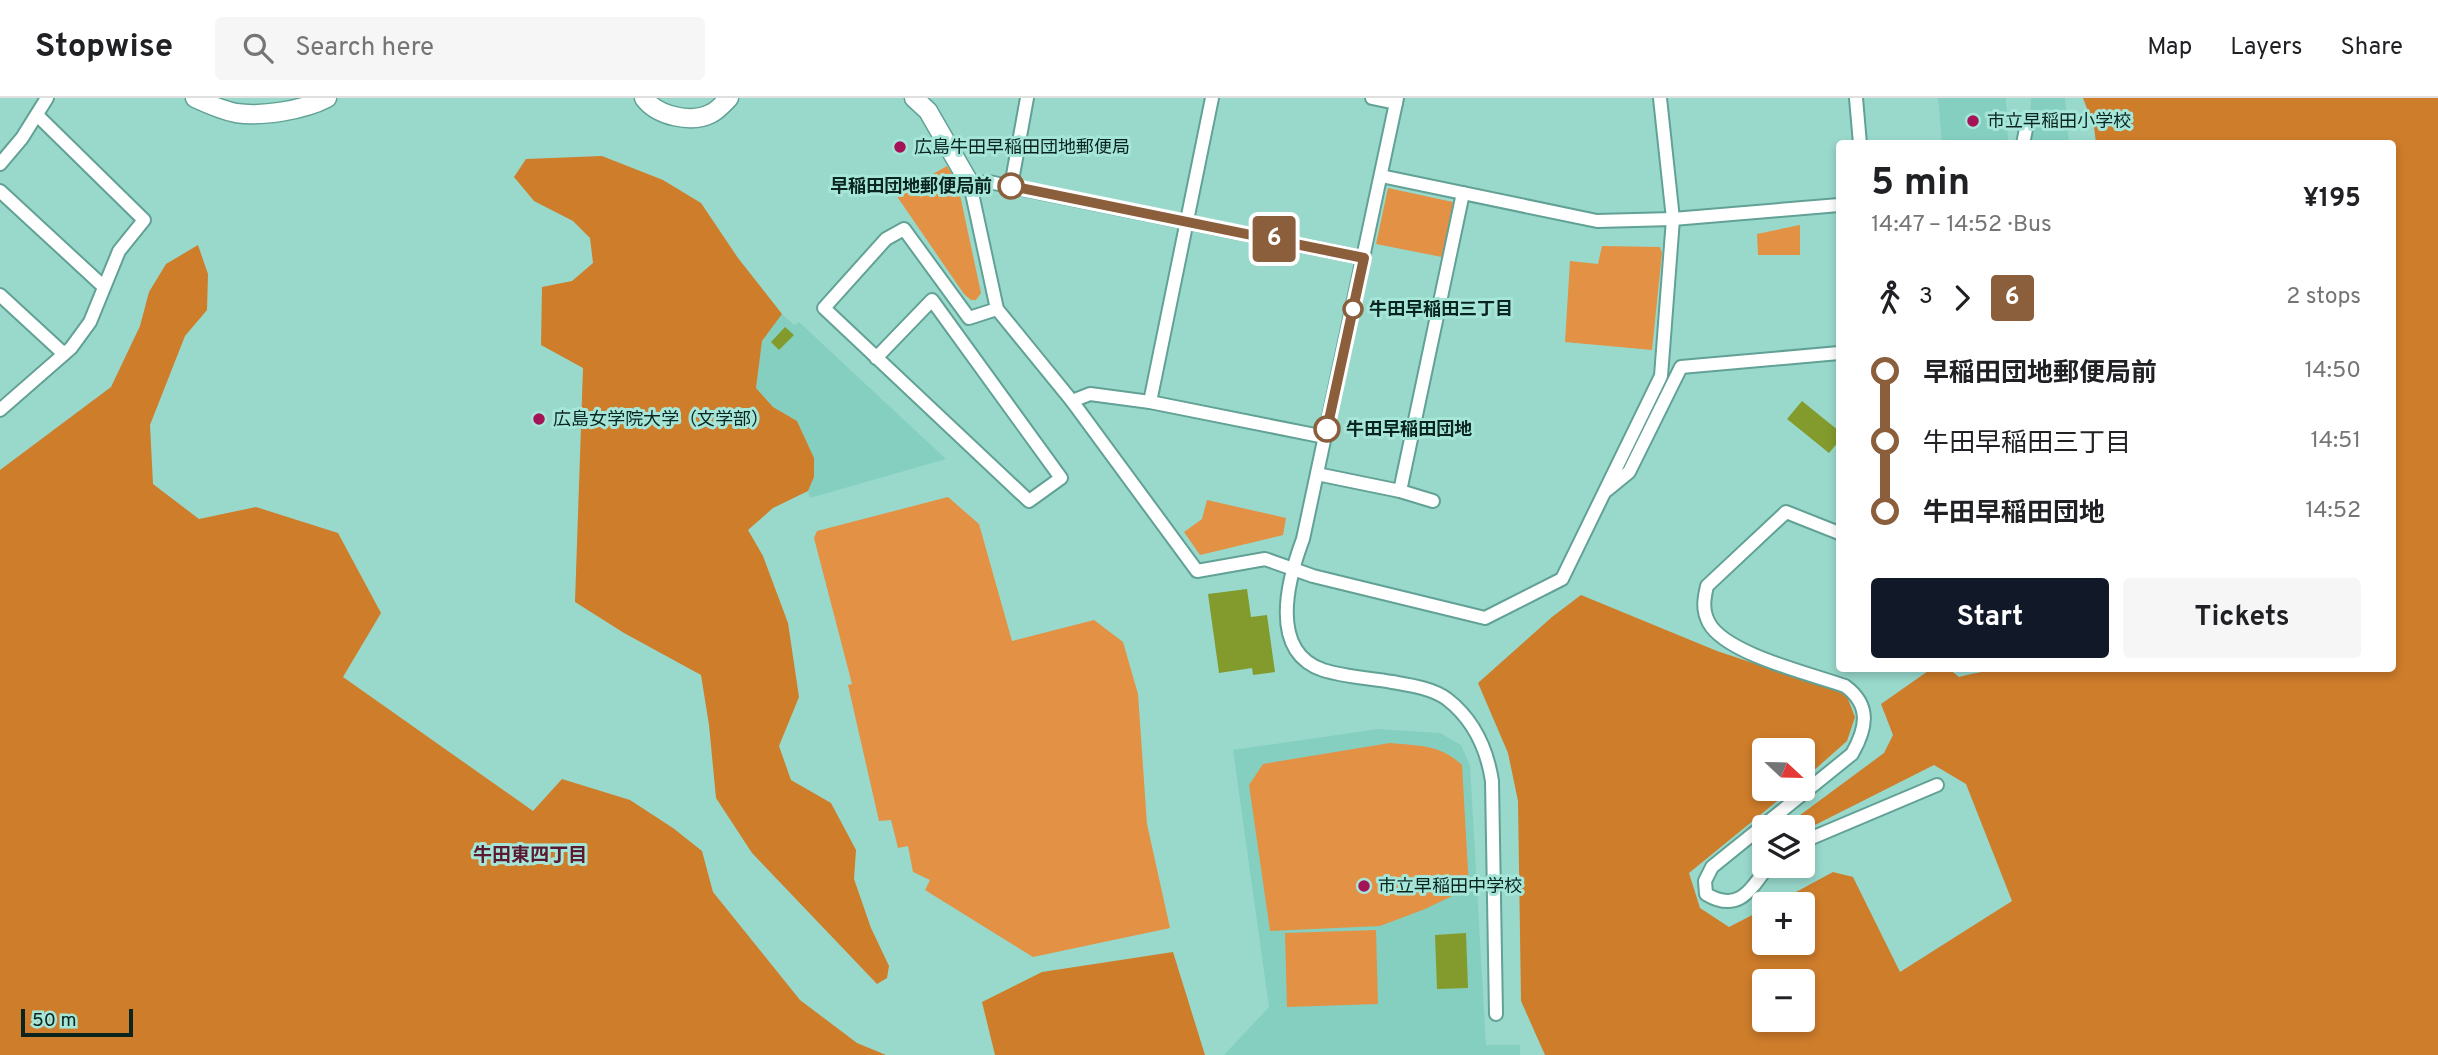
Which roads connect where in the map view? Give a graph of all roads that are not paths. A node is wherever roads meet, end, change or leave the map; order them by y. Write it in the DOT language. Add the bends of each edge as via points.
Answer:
graph roads {
  1 [pos="47,98"];
  2 [pos="195,98"];
  3 [pos="327,98"];
  4 [pos="644,98"];
  5 [pos="729,98"];
  6 [pos="914,98"];
  7 [pos="1027,98"];
  8 [pos="1212,98"];
  9 [pos="1372,98"];
  10 [pos="1660,98"];
  11 [pos="1856,98"];
  12 [pos="1397,101"];
  13 [pos="37,115"];
  14 [pos="2026,130"];
  15 [pos="1860,140"];
  16 [pos="2025,140"];
  17 [pos="0,164"];
  18 [pos="1381,176"];
  19 [pos="970,184"];
  20 [pos="1011,186"];
  21 [pos="0,191"];
  22 [pos="1463,193"];
  23 [pos="1836,205"];
  24 [pos="1673,219"];
  25 [pos="1187,221"];
  26 [pos="1364,258"];
  27 [pos="104,287"];
  28 [pos="0,295"];
  29 [pos="997,309"];
  30 [pos="1836,353"];
  31 [pos="64,354"];
  32 [pos="876,358"];
  33 [pos="1072,401"];
  34 [pos="1150,402"];
  35 [pos="1,406"];
  36 [pos="1325,437"];
  37 [pos="1317,474"];
  38 [pos="1400,491"];
  39 [pos="1604,492"];
  40 [pos="1433,501"];
  41 [pos="1836,532"];
  42 [pos="1292,568"];
  43 [pos="1937,785"];
  44 [pos="1776,815"];
  45 [pos="1752,835"];
  46 [pos="1815,837"];
  47 [pos="1759,878"];
  48 [pos="1496,1014"];
  1 -- 13 [label="street"];
  2 -- 3 [label="street" via="220,109 254,114 311,106"];
  4 -- 5 [label="street" via="661,113 683,118 711,114"];
  6 -- 19 [label="street" via="928,111"];
  7 -- 20 [label="street"];
  8 -- 25 [label="street"];
  9 -- 12 [label="street"];
  10 -- 24 [label="street"];
  11 -- 15 [label="street"];
  12 -- 18 [label="street"];
  13 -- 17 [label="street"];
  13 -- 27 [label="street" via="144,220 119,251"];
  14 -- 16 [label="street"];
  18 -- 22 [label="street"];
  18 -- 26 [label="street"];
  19 -- 20 [label="street"];
  19 -- 29 [label="street"];
  20 -- 25 [label="street"];
  21 -- 27 [label="street"];
  22 -- 24 [label="street" via="1597,221"];
  22 -- 38 [label="street"];
  23 -- 24 [label="street"];
  24 -- 39 [label="street" via="1661,376"];
  25 -- 26 [label="street"];
  25 -- 34 [label="street"];
  26 -- 36 [label="street"];
  27 -- 31 [label="street" via="90,322"];
  28 -- 31 [label="street"];
  29 -- 32 [label="street" via="969,318 904,229 886,239 824,308"];
  29 -- 33 [label="street"];
  30 -- 39 [label="street" via="1681,367 1629,472"];
  31 -- 35 [label="street"];
  32 -- 32 [label="street" via="1029,501 1061,478 932,300"];
  33 -- 34 [label="street" via="1090,394"];
  33 -- 42 [label="street" via="1197,571 1265,559"];
  34 -- 36 [label="street"];
  36 -- 37 [label="street"];
  37 -- 38 [label="street"];
  37 -- 42 [label="street"];
  38 -- 40 [label="street"];
  39 -- 42 [label="street" via="1562,579 1485,618"];
  41 -- 44 [label="street" via="1786,512 1707,586 1703,603 1709,623 1722,639 1748,653 1845,686 1858,695 1864,710 1862,736 1852,754"];
  42 -- 48 [label="street" via="1286,614 1289,639 1302,657 1322,669 1416,686 1446,698 1472,725 1488,756"];
  43 -- 46 [label="street"];
  45 -- 47 [label="street" via="1712,867 1705,881 1706,894 1718,901 1735,901"];
}
